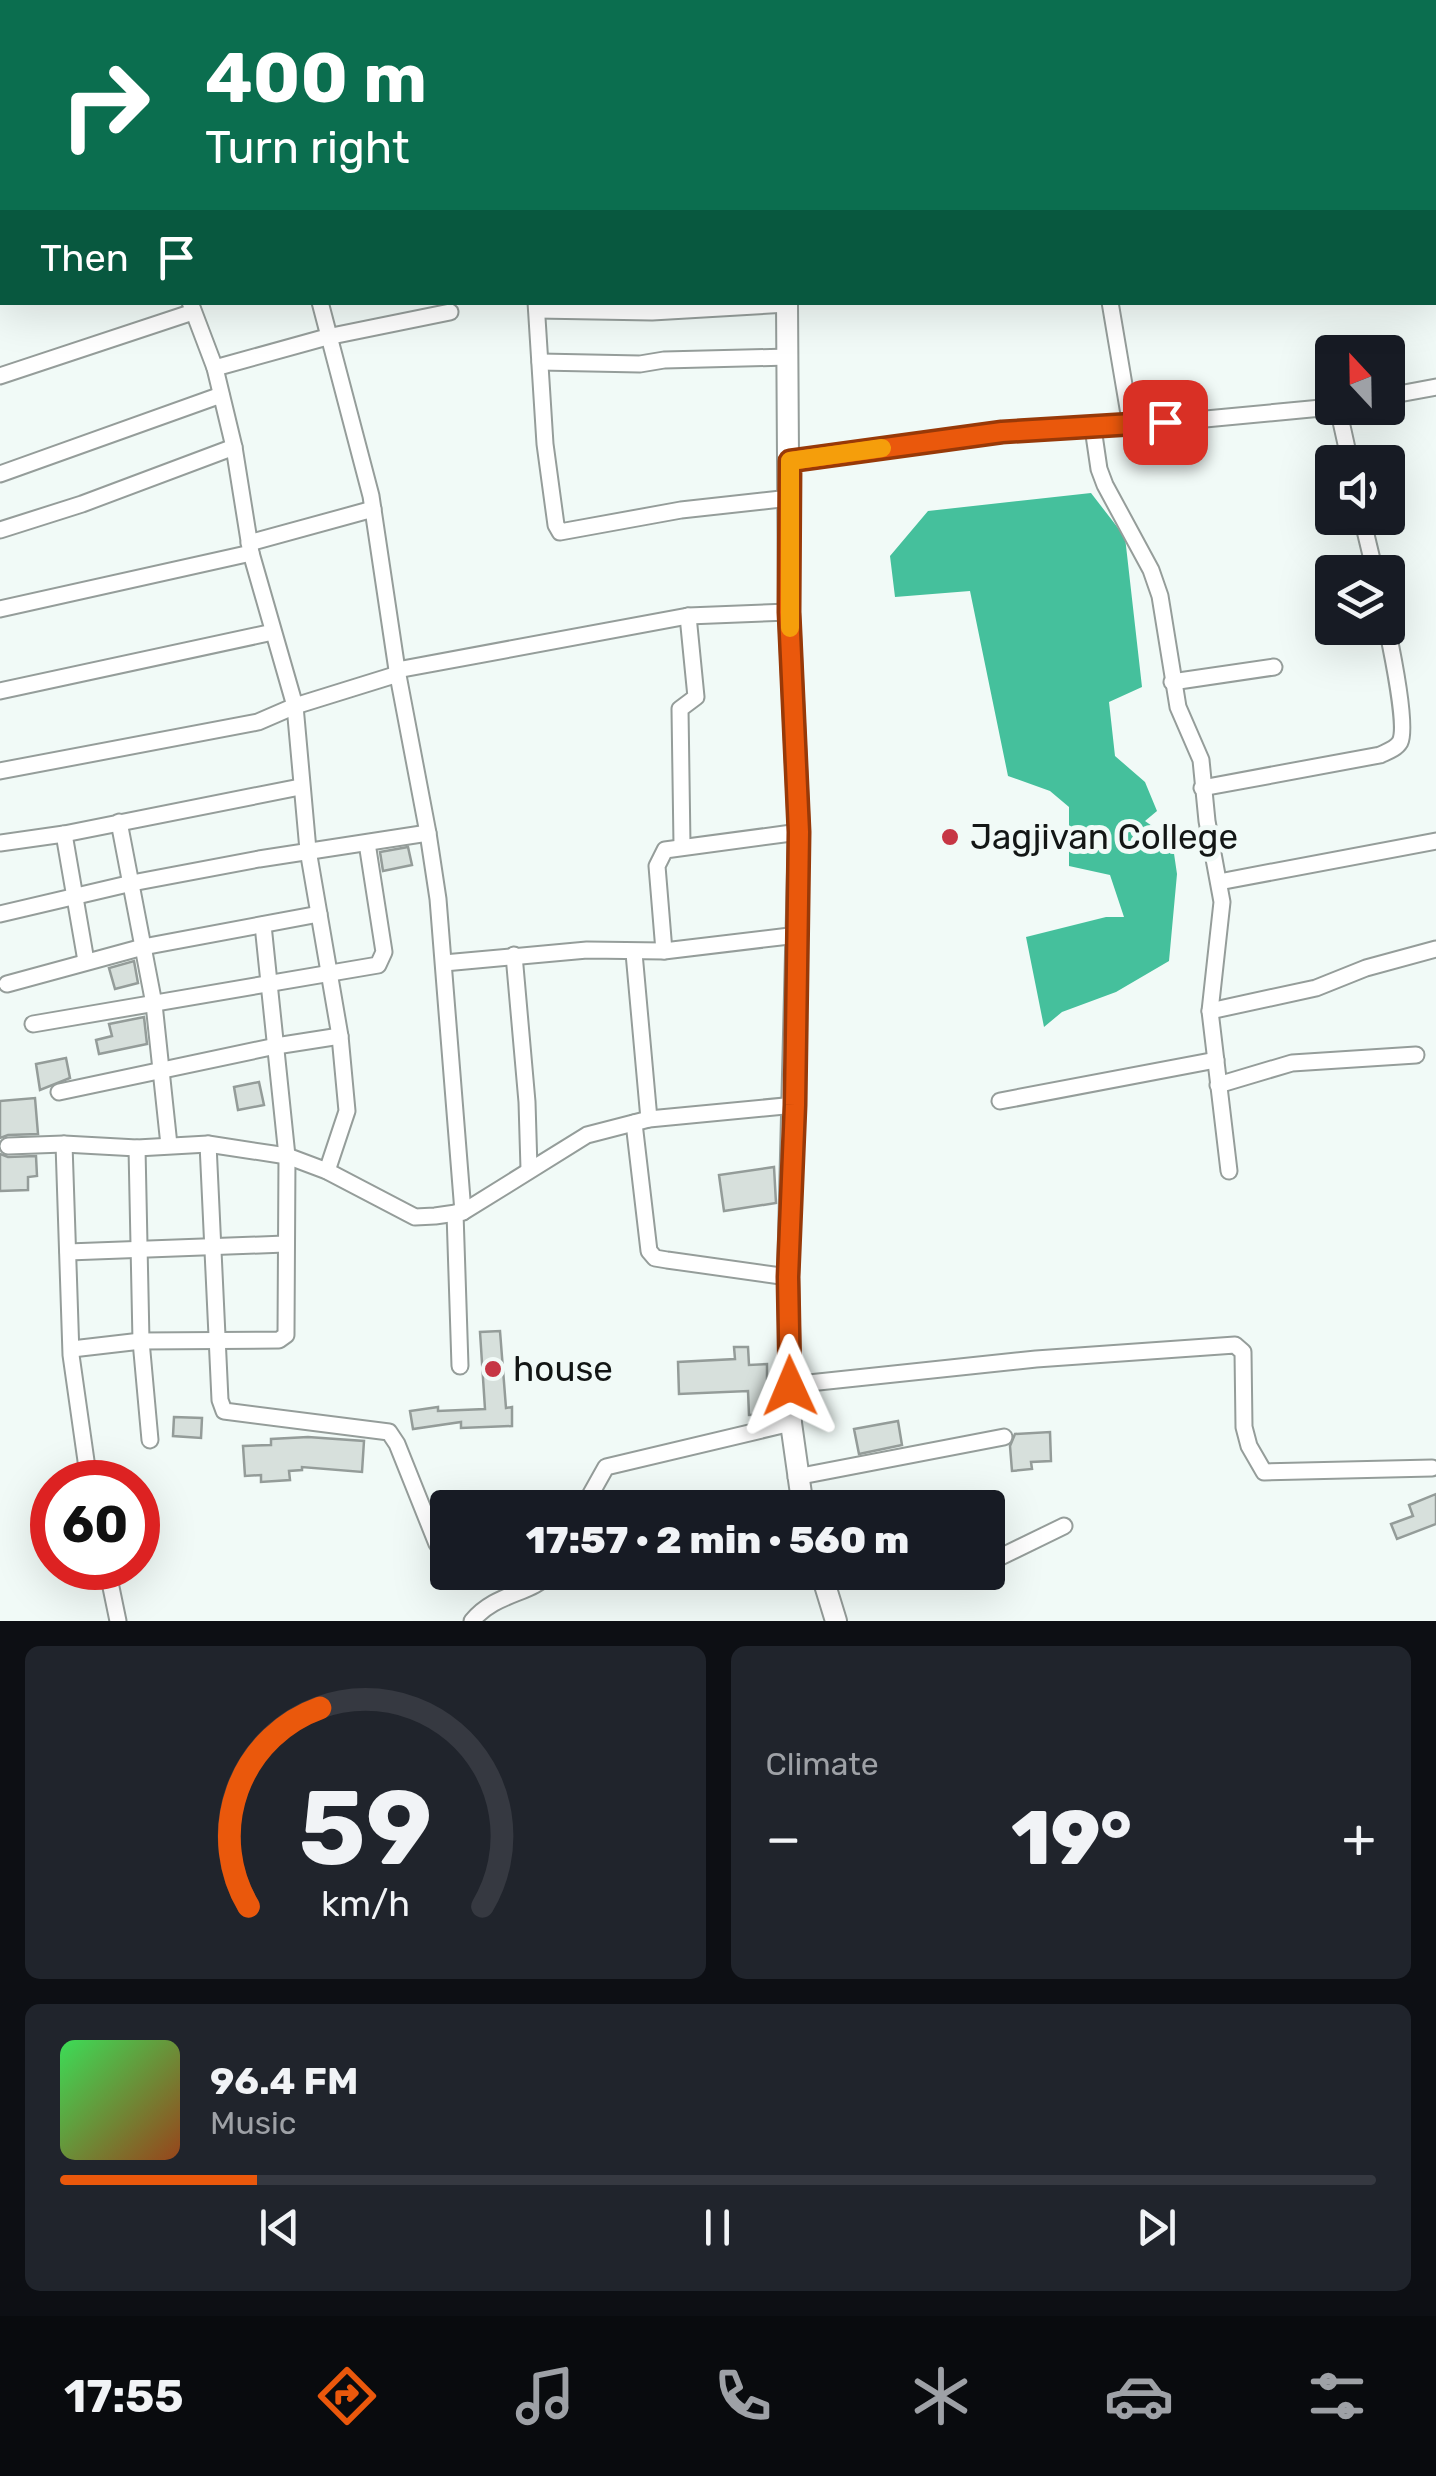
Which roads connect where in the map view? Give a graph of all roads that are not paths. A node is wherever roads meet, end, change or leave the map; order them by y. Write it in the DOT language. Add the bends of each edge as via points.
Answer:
graph roads {
  1 [pos="321,305"];
  2 [pos="757,305"];
  3 [pos="787,305"];
  4 [pos="1111,305"];
  5 [pos="536,306"];
  6 [pos="192,307"];
  7 [pos="450,312"];
  8 [pos="326,336"];
  9 [pos="788,357"];
  10 [pos="540,362"];
  11 [pos="215,368"];
  12 [pos="0,376"];
  13 [pos="1434,387"];
  14 [pos="1405,393"];
  15 [pos="221,395"];
  16 [pos="1436,407"];
  17 [pos="1315,409"];
  18 [pos="1131,426"];
  19 [pos="1093,428"];
  20 [pos="234,447"];
  21 [pos="790,461"];
  22 [pos="0,474"];
  23 [pos="790,498"];
  24 [pos="373,509"];
  25 [pos="0,530"];
  26 [pos="250,548"];
  27 [pos="0,609"];
  28 [pos="789,612"];
  29 [pos="688,616"];
  30 [pos="273,632"];
  31 [pos="1390,645"];
  32 [pos="1274,667"];
  33 [pos="398,672"];
  34 [pos="1172,682"];
  35 [pos="0,691"];
  36 [pos="295,706"];
  37 [pos="0,771"];
  38 [pos="300,787"];
  39 [pos="1202,788"];
  40 [pos="120,822"];
  41 [pos="799,832"];
  42 [pos="428,833"];
  43 [pos="64,834"];
  44 [pos="1436,841"];
  45 [pos="0,843"];
  46 [pos="368,843"];
  47 [pos="682,845"];
  48 [pos="308,850"];
  49 [pos="132,882"];
  50 [pos="1219,882"];
  51 [pos="74,896"];
  52 [pos="0,914"];
  53 [pos="318,914"];
  54 [pos="263,925"];
  55 [pos="798,935"];
  56 [pos="143,947"];
  57 [pos="1436,949"];
  58 [pos="664,951"];
  59 [pos="634,953"];
  60 [pos="514,955"];
  61 [pos="86,961"];
  62 [pos="444,963"];
  63 [pos="328,972"];
  64 [pos="268,982"];
  65 [pos="8,984"];
  66 [pos="154,1004"];
  67 [pos="1210,1012"];
  68 [pos="32,1024"];
  69 [pos="340,1036"];
  70 [pos="276,1046"];
  71 [pos="1416,1055"];
  72 [pos="1216,1060"];
  73 [pos="162,1071"];
  74 [pos="1218,1085"];
  75 [pos="59,1092"];
  76 [pos="1000,1101"];
  77 [pos="795,1105"];
  78 [pos="642,1121"];
  79 [pos="64,1144"];
  80 [pos="208,1144"];
  81 [pos="169,1145"];
  82 [pos="8,1146"];
  83 [pos="137,1148"];
  84 [pos="287,1156"];
  85 [pos="529,1169"];
  86 [pos="327,1171"];
  87 [pos="1229,1171"];
  88 [pos="459,1212"];
  89 [pos="285,1244"];
  90 [pos="212,1246"];
  91 [pos="138,1250"];
  92 [pos="68,1252"];
  93 [pos="788,1277"];
  94 [pos="218,1340"];
  95 [pos="140,1341"];
  96 [pos="72,1349"];
  97 [pos="460,1366"];
  98 [pos="790,1386"];
  99 [pos="791,1423"];
  100 [pos="1004,1438"];
  101 [pos="150,1440"];
  102 [pos="85,1460"];
  103 [pos="1432,1468"];
  104 [pos="796,1477"];
  105 [pos="593,1490"];
  106 [pos="799,1490"];
  107 [pos="430,1524"];
  108 [pos="1064,1526"];
  109 [pos="1005,1555"];
  110 [pos="112,1590"];
  111 [pos="520,1590"];
  112 [pos="827,1590"];
  113 [pos="118,1621"];
  114 [pos="472,1621"];
  115 [pos="836,1621"];
  1 -- 8 [label="street"];
  2 -- 5 [label="street" via="652,312"];
  3 -- 9 [label="main road"];
  4 -- 18 [label="street"];
  5 -- 10 [label="street"];
  6 -- 11 [label="street"];
  6 -- 12 [label="street"];
  7 -- 8 [label="street"];
  8 -- 11 [label="street"];
  8 -- 24 [label="street"];
  9 -- 10 [label="street"];
  9 -- 21 [label="main road"];
  10 -- 23 [label="street" via="560,532"];
  11 -- 15 [label="street"];
  13 -- 14 [label="street"];
  13 -- 16 [label="street"];
  15 -- 20 [label="street"];
  15 -- 22 [label="street"];
  17 -- 18 [label="street"];
  18 -- 19 [label="street"];
  19 -- 21 [label="street" via="1002,432"];
  19 -- 34 [label="street" via="1105,485 1152,570"];
  20 -- 25 [label="street"];
  20 -- 26 [label="street"];
  21 -- 23 [label="main road"];
  23 -- 28 [label="main road"];
  24 -- 26 [label="street"];
  24 -- 33 [label="street"];
  26 -- 27 [label="street"];
  26 -- 30 [label="street"];
  28 -- 29 [label="street"];
  28 -- 41 [label="main road"];
  29 -- 33 [label="street"];
  29 -- 47 [label="street" via="696,698 680,709"];
  30 -- 35 [label="street"];
  30 -- 36 [label="street"];
  31 -- 39 [label="street" via="1402,735 1392,750"];
  32 -- 34 [label="street"];
  33 -- 36 [label="street"];
  33 -- 42 [label="street"];
  34 -- 39 [label="street" via="1199,752"];
  36 -- 37 [label="street" via="258,722"];
  36 -- 38 [label="street"];
  38 -- 40 [label="street"];
  38 -- 48 [label="street"];
  39 -- 50 [label="street"];
  40 -- 43 [label="street"];
  40 -- 49 [label="street"];
  41 -- 47 [label="street"];
  41 -- 55 [label="main road"];
  42 -- 46 [label="street"];
  42 -- 62 [label="street"];
  43 -- 45 [label="street"];
  43 -- 51 [label="street"];
  44 -- 50 [label="street"];
  46 -- 48 [label="street"];
  46 -- 63 [label="street" via="382,960"];
  47 -- 58 [label="street" via="665,850 657,866"];
  48 -- 49 [label="street"];
  48 -- 53 [label="street"];
  49 -- 51 [label="street"];
  49 -- 56 [label="street"];
  50 -- 67 [label="street"];
  51 -- 52 [label="street"];
  51 -- 61 [label="street"];
  53 -- 54 [label="street"];
  53 -- 63 [label="street"];
  54 -- 56 [label="street"];
  54 -- 64 [label="street"];
  55 -- 58 [label="street"];
  55 -- 77 [label="main road"];
  56 -- 61 [label="street"];
  56 -- 66 [label="street"];
  57 -- 67 [label="street" via="1316,988"];
  58 -- 59 [label="street"];
  59 -- 60 [label="street"];
  59 -- 78 [label="street"];
  60 -- 62 [label="street"];
  60 -- 85 [label="street"];
  61 -- 65 [label="street"];
  62 -- 88 [label="street"];
  63 -- 64 [label="street"];
  63 -- 69 [label="street"];
  64 -- 66 [label="street"];
  64 -- 70 [label="street"];
  66 -- 68 [label="street"];
  66 -- 73 [label="street"];
  67 -- 72 [label="street"];
  69 -- 70 [label="street"];
  69 -- 86 [label="street" via="348,1111"];
  70 -- 73 [label="street"];
  70 -- 84 [label="street"];
  71 -- 74 [label="street" via="1292,1064"];
  72 -- 74 [label="street"];
  72 -- 76 [label="street"];
  73 -- 75 [label="street"];
  73 -- 81 [label="street"];
  74 -- 87 [label="street"];
  77 -- 78 [label="street"];
  77 -- 93 [label="main road"];
  78 -- 85 [label="street" via="586,1135"];
  78 -- 93 [label="street" via="649,1252"];
  79 -- 82 [label="street"];
  79 -- 83 [label="street"];
  79 -- 92 [label="street"];
  80 -- 81 [label="street"];
  80 -- 84 [label="street"];
  80 -- 90 [label="street"];
  81 -- 83 [label="street"];
  83 -- 91 [label="street"];
  84 -- 86 [label="street"];
  84 -- 89 [label="street"];
  85 -- 88 [label="street"];
  86 -- 88 [label="street" via="414,1217"];
  88 -- 97 [label="street"];
  89 -- 90 [label="street"];
  89 -- 94 [label="street" via="286,1335"];
  90 -- 91 [label="street"];
  90 -- 94 [label="street"];
  91 -- 92 [label="street"];
  91 -- 95 [label="street"];
  92 -- 96 [label="street"];
  93 -- 98 [label="main road"];
  94 -- 95 [label="street"];
  94 -- 107 [label="street" via="224,1411 389,1432"];
  95 -- 96 [label="street"];
  95 -- 101 [label="street"];
  96 -- 102 [label="street"];
  98 -- 99 [label="main road"];
  98 -- 103 [label="street" via="1235,1345 1242,1352 1246,1436 1264,1472"];
  99 -- 104 [label="main road"];
  99 -- 105 [label="street" via="606,1467"];
  100 -- 104 [label="street"];
  104 -- 106 [label="main road"];
  108 -- 109 [label="street"];
  110 -- 113 [label="street"];
  111 -- 114 [label="street" via="498,1598"];
  112 -- 115 [label="main road"];
}
